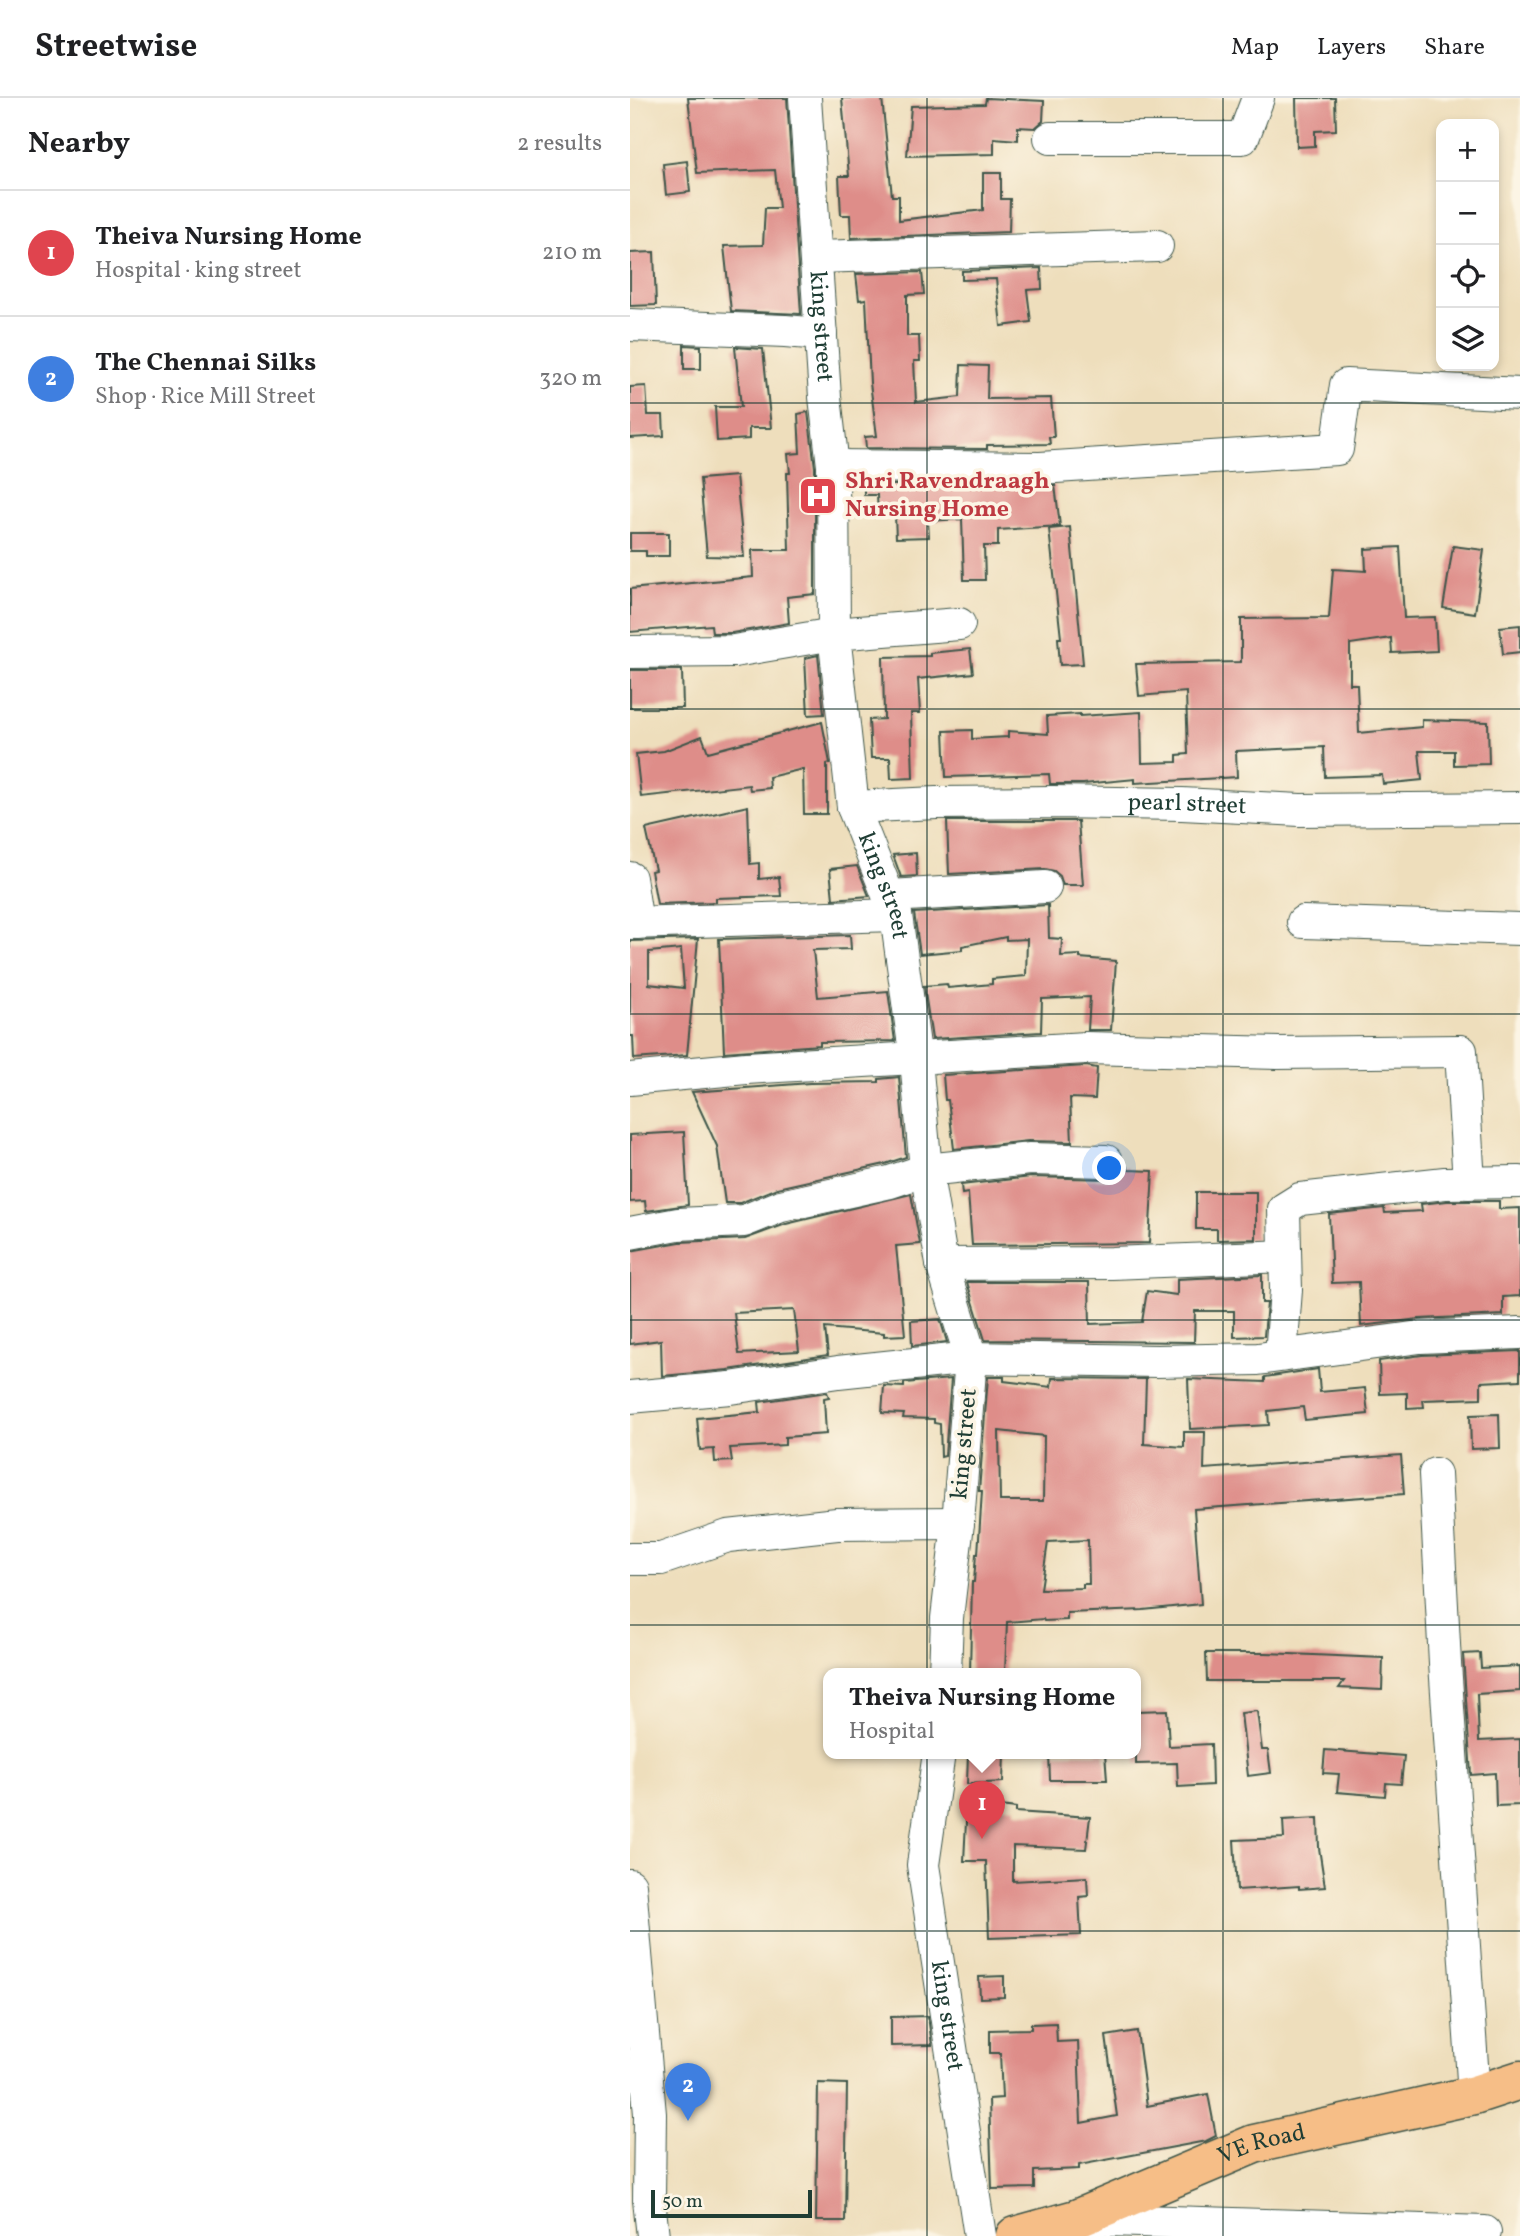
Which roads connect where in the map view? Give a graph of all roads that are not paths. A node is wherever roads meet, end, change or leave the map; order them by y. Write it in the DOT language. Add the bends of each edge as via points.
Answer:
graph roads {
  1 [pos="806,98"];
  2 [pos="1258,98"];
  3 [pos="1050,138"];
  4 [pos="1157,246"];
  5 [pos="817,257"];
  6 [pos="630,325"];
  7 [pos="821,334"];
  8 [pos="1520,394"];
  9 [pos="833,466"];
  10 [pos="959,624"];
  11 [pos="834,635"];
  12 [pos="630,652"];
  13 [pos="853,807"];
  14 [pos="1520,808"];
  15 [pos="630,878"];
  16 [pos="1045,887"];
  17 [pos="893,905"];
  18 [pos="1303,922"];
  19 [pos="634,923"];
  20 [pos="1520,929"];
  21 [pos="916,1060"];
  22 [pos="630,1079"];
  23 [pos="1107,1161"];
  24 [pos="926,1170"];
  25 [pos="1520,1182"];
  26 [pos="1469,1183"];
  27 [pos="630,1233"];
  28 [pos="1285,1256"];
  29 [pos="942,1265"];
  30 [pos="1520,1333"];
  31 [pos="1281,1355"];
  32 [pos="971,1358"];
  33 [pos="630,1397"];
  34 [pos="1435,1474"];
  35 [pos="958,1523"];
  36 [pos="630,1559"];
  37 [pos="945,1668"];
  38 [pos="938,1759"];
  39 [pos="630,1885"];
  40 [pos="1520,2080"];
  41 [pos="1474,2095"];
  42 [pos="1076,2228"];
  43 [pos="1343,2232"];
  44 [pos="1485,2232"];
  45 [pos="653,2236"];
  46 [pos="980,2236"];
  47 [pos="1015,2236"];
  1 -- 5 [label="street, king street"];
  2 -- 3 [label="street" via="1243,138"];
  4 -- 5 [label="street"];
  5 -- 7 [label="street, king street"];
  6 -- 7 [label="street"];
  7 -- 9 [label="street, king street"];
  8 -- 9 [label="street" via="1346,385 1338,449 1040,468"];
  9 -- 11 [label="street, king street"];
  10 -- 11 [label="street"];
  11 -- 12 [label="street" via="734,651"];
  11 -- 13 [label="street, king street"];
  13 -- 14 [label="street, pearl street" via="1052,802 1300,810"];
  13 -- 17 [label="street, king street"];
  15 -- 19 [label="street"];
  16 -- 17 [label="street"];
  17 -- 19 [label="street"];
  17 -- 21 [label="street, king street"];
  18 -- 20 [label="street"];
  21 -- 22 [label="street"];
  21 -- 24 [label="street, king street"];
  21 -- 26 [label="street" via="1086,1048 1461,1051"];
  23 -- 24 [label="street" via="1030,1159"];
  24 -- 27 [label="street" via="781,1206 744,1221 678,1224"];
  24 -- 29 [label="street, king street"];
  25 -- 26 [label="street"];
  26 -- 28 [label="street" via="1300,1199 1284,1209"];
  28 -- 29 [label="street"];
  28 -- 31 [label="street"];
  29 -- 32 [label="street, king street"];
  30 -- 31 [label="street" via="1420,1337"];
  31 -- 32 [label="street" via="1157,1362"];
  32 -- 33 [label="street"];
  32 -- 35 [label="street, king street"];
  34 -- 41 [label="street"];
  35 -- 36 [label="street" via="824,1525 728,1536 661,1559"];
  35 -- 37 [label="street, king street"];
  38 -- 46 [label="street, king street" via="923,1865"];
  39 -- 45 [label="street" via="650,2114"];
  40 -- 41 [label="main road, VE Road"];
  41 -- 42 [label="main road, VE Road" via="1254,2144"];
  42 -- 43 [label="street"];
  42 -- 47 [label="main road, VE Road"];
  43 -- 44 [label="street"];
}
